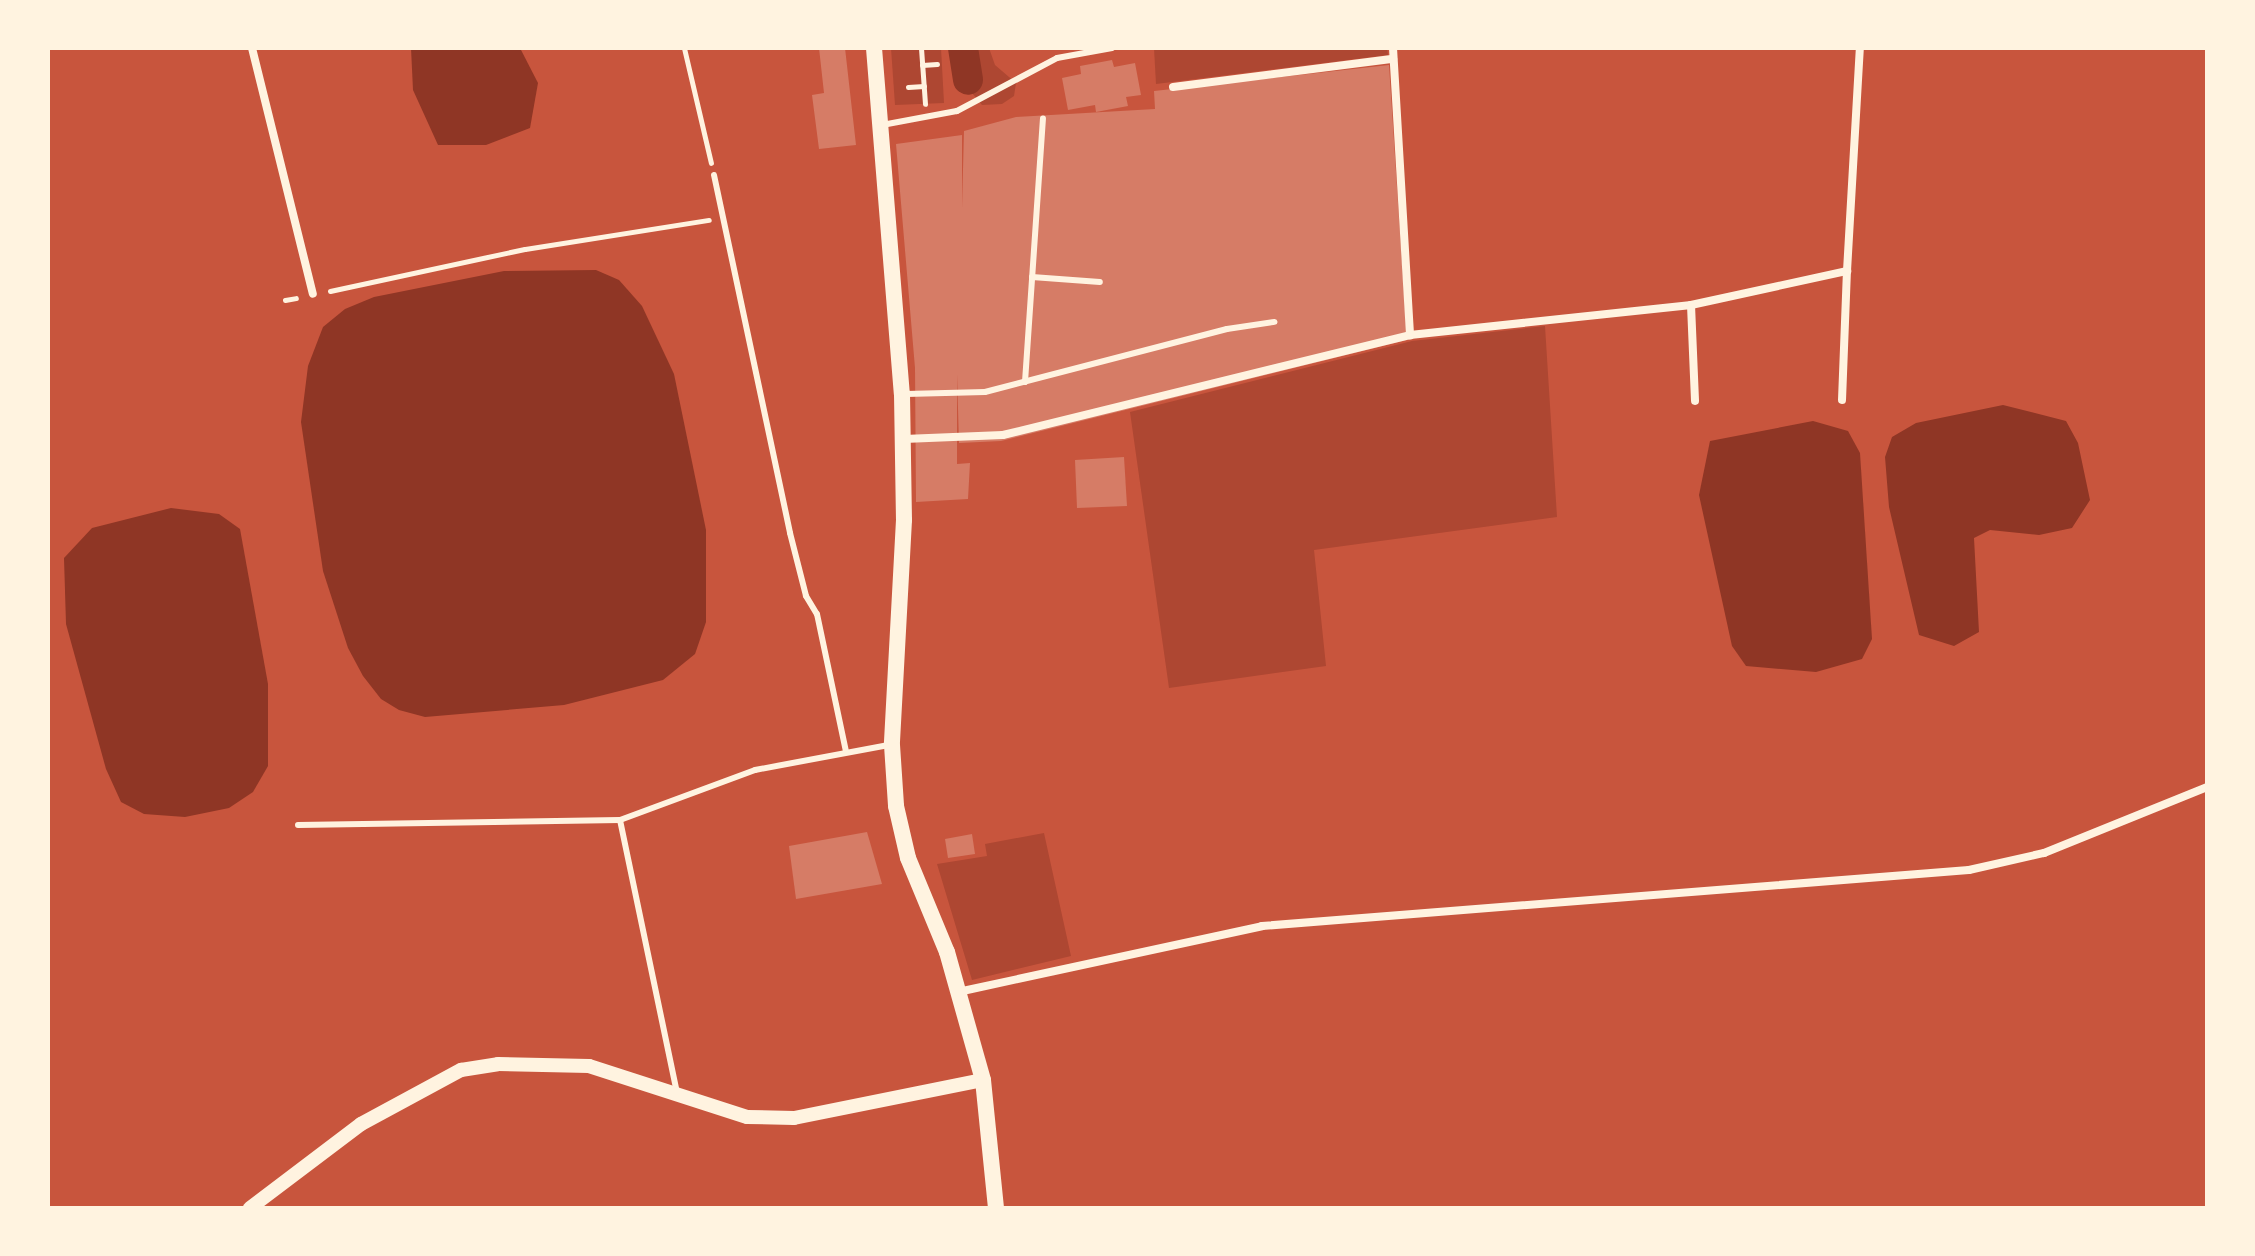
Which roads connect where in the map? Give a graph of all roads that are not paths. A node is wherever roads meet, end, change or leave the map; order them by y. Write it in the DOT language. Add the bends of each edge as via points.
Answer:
graph roads {
  1 [pos="252,48"];
  2 [pos="874,48"];
  3 [pos="1112,48"];
  4 [pos="1393,48"];
  5 [pos="1860,48"];
  6 [pos="1087,50"];
  7 [pos="1393,59"];
  8 [pos="1173,87"];
  9 [pos="1043,119"];
  10 [pos="882,125"];
  11 [pos="714,175"];
  12 [pos="1847,271"];
  13 [pos="1032,277"];
  14 [pos="1100,282"];
  15 [pos="313,294"];
  16 [pos="1691,305"];
  17 [pos="1274,322"];
  18 [pos="1410,335"];
  19 [pos="1025,382"];
  20 [pos="902,394"];
  21 [pos="1842,400"];
  22 [pos="1695,401"];
  23 [pos="903,439"];
  24 [pos="892,745"];
  25 [pos="846,752"];
  26 [pos="2207,787"];
  27 [pos="620,820"];
  28 [pos="298,825"];
  29 [pos="958,992"];
  30 [pos="983,1080"];
  31 [pos="677,1093"];
  32 [pos="250,1208"];
  33 [pos="996,1208"];
  1 -- 15 [label="street"];
  2 -- 10 [label="main road"];
  3 -- 6 [label="lane"];
  4 -- 7 [label="street"];
  5 -- 12 [label="street"];
  6 -- 10 [label="lane" via="1057,58 957,111"];
  7 -- 8 [label="street"];
  7 -- 18 [label="street"];
  9 -- 13 [label="lane"];
  10 -- 20 [label="main road"];
  11 -- 25 [label="lane" via="790,533 806,596 817,614"];
  12 -- 16 [label="street"];
  12 -- 21 [label="street"];
  13 -- 14 [label="lane"];
  13 -- 19 [label="lane"];
  16 -- 18 [label="street"];
  16 -- 22 [label="street"];
  17 -- 19 [label="lane"];
  18 -- 23 [label="street" via="1003,435"];
  19 -- 20 [label="lane" via="985,392"];
  20 -- 23 [label="main road"];
  23 -- 24 [label="main road" via="904,535"];
  24 -- 25 [label="lane"];
  24 -- 29 [label="main road" via="896,806 908,858"];
  25 -- 27 [label="lane" via="755,770"];
  26 -- 29 [label="street" via="2044,853 1969,870 1262,926"];
  27 -- 28 [label="lane"];
  27 -- 31 [label="lane"];
  29 -- 30 [label="main road"];
  30 -- 31 [label="street" via="794,1118 747,1117"];
  30 -- 33 [label="main road"];
  31 -- 32 [label="street" via="589,1066 498,1064 461,1070 361,1124"];
}
